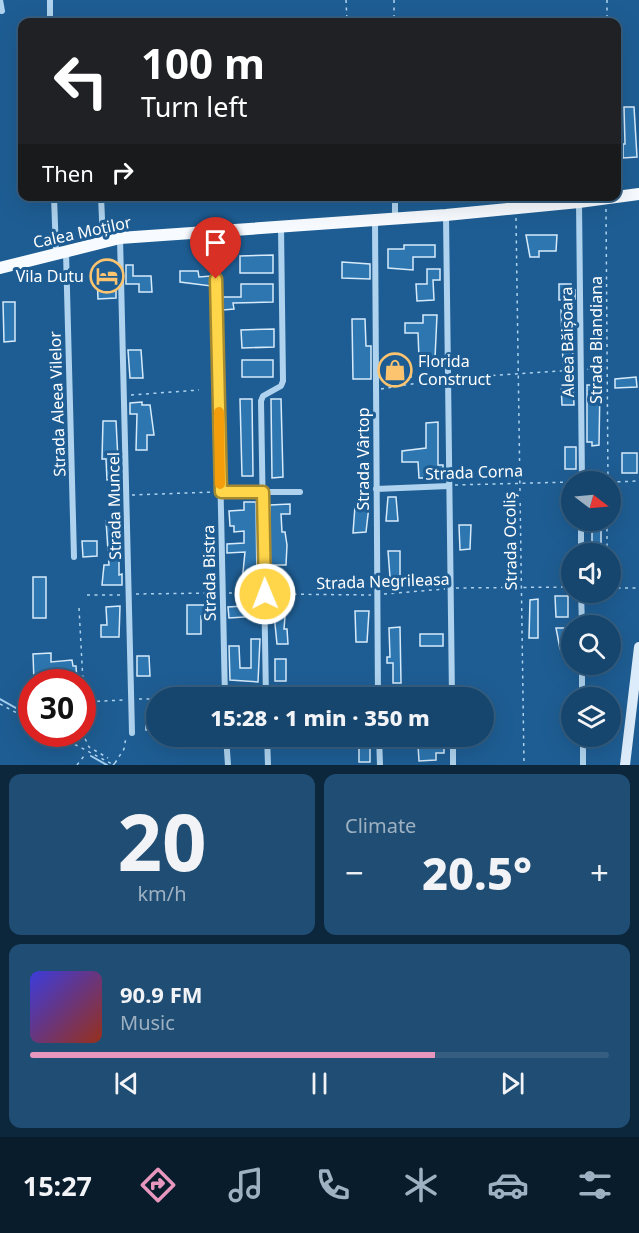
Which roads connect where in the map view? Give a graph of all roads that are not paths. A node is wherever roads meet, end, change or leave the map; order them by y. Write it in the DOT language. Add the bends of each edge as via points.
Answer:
graph roads {
  1 [pos="0,0"];
  2 [pos="50,0"];
  3 [pos="2,11"];
  4 [pos="50,18"];
  5 [pos="639,194"];
  6 [pos="621,197"];
  7 [pos="55,201"];
  8 [pos="101,201"];
  9 [pos="395,201"];
  10 [pos="588,201"];
  11 [pos="579,202"];
  12 [pos="446,215"];
  13 [pos="395,218"];
  14 [pos="375,220"];
  15 [pos="280,227"];
  16 [pos="215,231"];
  17 [pos="120,238"];
  18 [pos="103,242"];
  19 [pos="61,252"];
  20 [pos="0,268"];
  21 [pos="582,471"];
  22 [pos="449,486"];
  23 [pos="376,489"];
  24 [pos="221,492"];
  25 [pos="263,492"];
  26 [pos="300,492"];
  27 [pos="74,557"];
  28 [pos="639,647"];
  29 [pos="225,687"];
  30 [pos="266,687"];
  31 [pos="378,687"];
  32 [pos="452,687"];
  33 [pos="132,733"];
  34 [pos="227,747"];
  35 [pos="267,747"];
  36 [pos="379,747"];
  37 [pos="453,747"];
  38 [pos="583,747"];
  39 [pos="228,765"];
  40 [pos="268,765"];
  41 [pos="380,765"];
  42 [pos="453,765"];
  43 [pos="583,765"];
  44 [pos="625,765"];
  1 -- 3 [label="street"];
  2 -- 4 [label="street"];
  5 -- 6 [label="main road, Calea Moților"];
  7 -- 19 [label="street, Strada Aleea Vilelor"];
  8 -- 18 [label="street"];
  9 -- 13 [label="street"];
  10 -- 11 [label="main road, Calea Moților"];
  11 -- 12 [label="main road, Calea Moților"];
  11 -- 21 [label="street, Aleea Băișoara"];
  12 -- 13 [label="main road, Calea Moților"];
  12 -- 22 [label="street"];
  13 -- 14 [label="main road, Calea Moților"];
  14 -- 15 [label="main road, Calea Moților"];
  14 -- 23 [label="street, Strada Vârtop"];
  15 -- 16 [label="main road, Calea Moților"];
  15 -- 25 [label="street" via="283,381 261,401"];
  16 -- 17 [label="main road, Calea Moților"];
  16 -- 24 [label="street, Strada Bistra"];
  17 -- 18 [label="main road, Calea Moților"];
  17 -- 33 [label="street, Strada Muncel"];
  18 -- 19 [label="main road, Calea Moților"];
  19 -- 20 [label="main road, Calea Moților"];
  19 -- 27 [label="street, Strada Aleea Vilelor"];
  22 -- 23 [label="street, Strada Corna"];
  22 -- 32 [label="street"];
  23 -- 31 [label="street, Strada Vârtop"];
  24 -- 25 [label="street"];
  24 -- 29 [label="street, Strada Bistra"];
  25 -- 26 [label="street"];
  25 -- 30 [label="street"];
  28 -- 44 [label="street"];
  34 -- 39 [label="street"];
  35 -- 40 [label="street"];
  36 -- 41 [label="street"];
  37 -- 42 [label="street"];
  38 -- 43 [label="street"];
}
